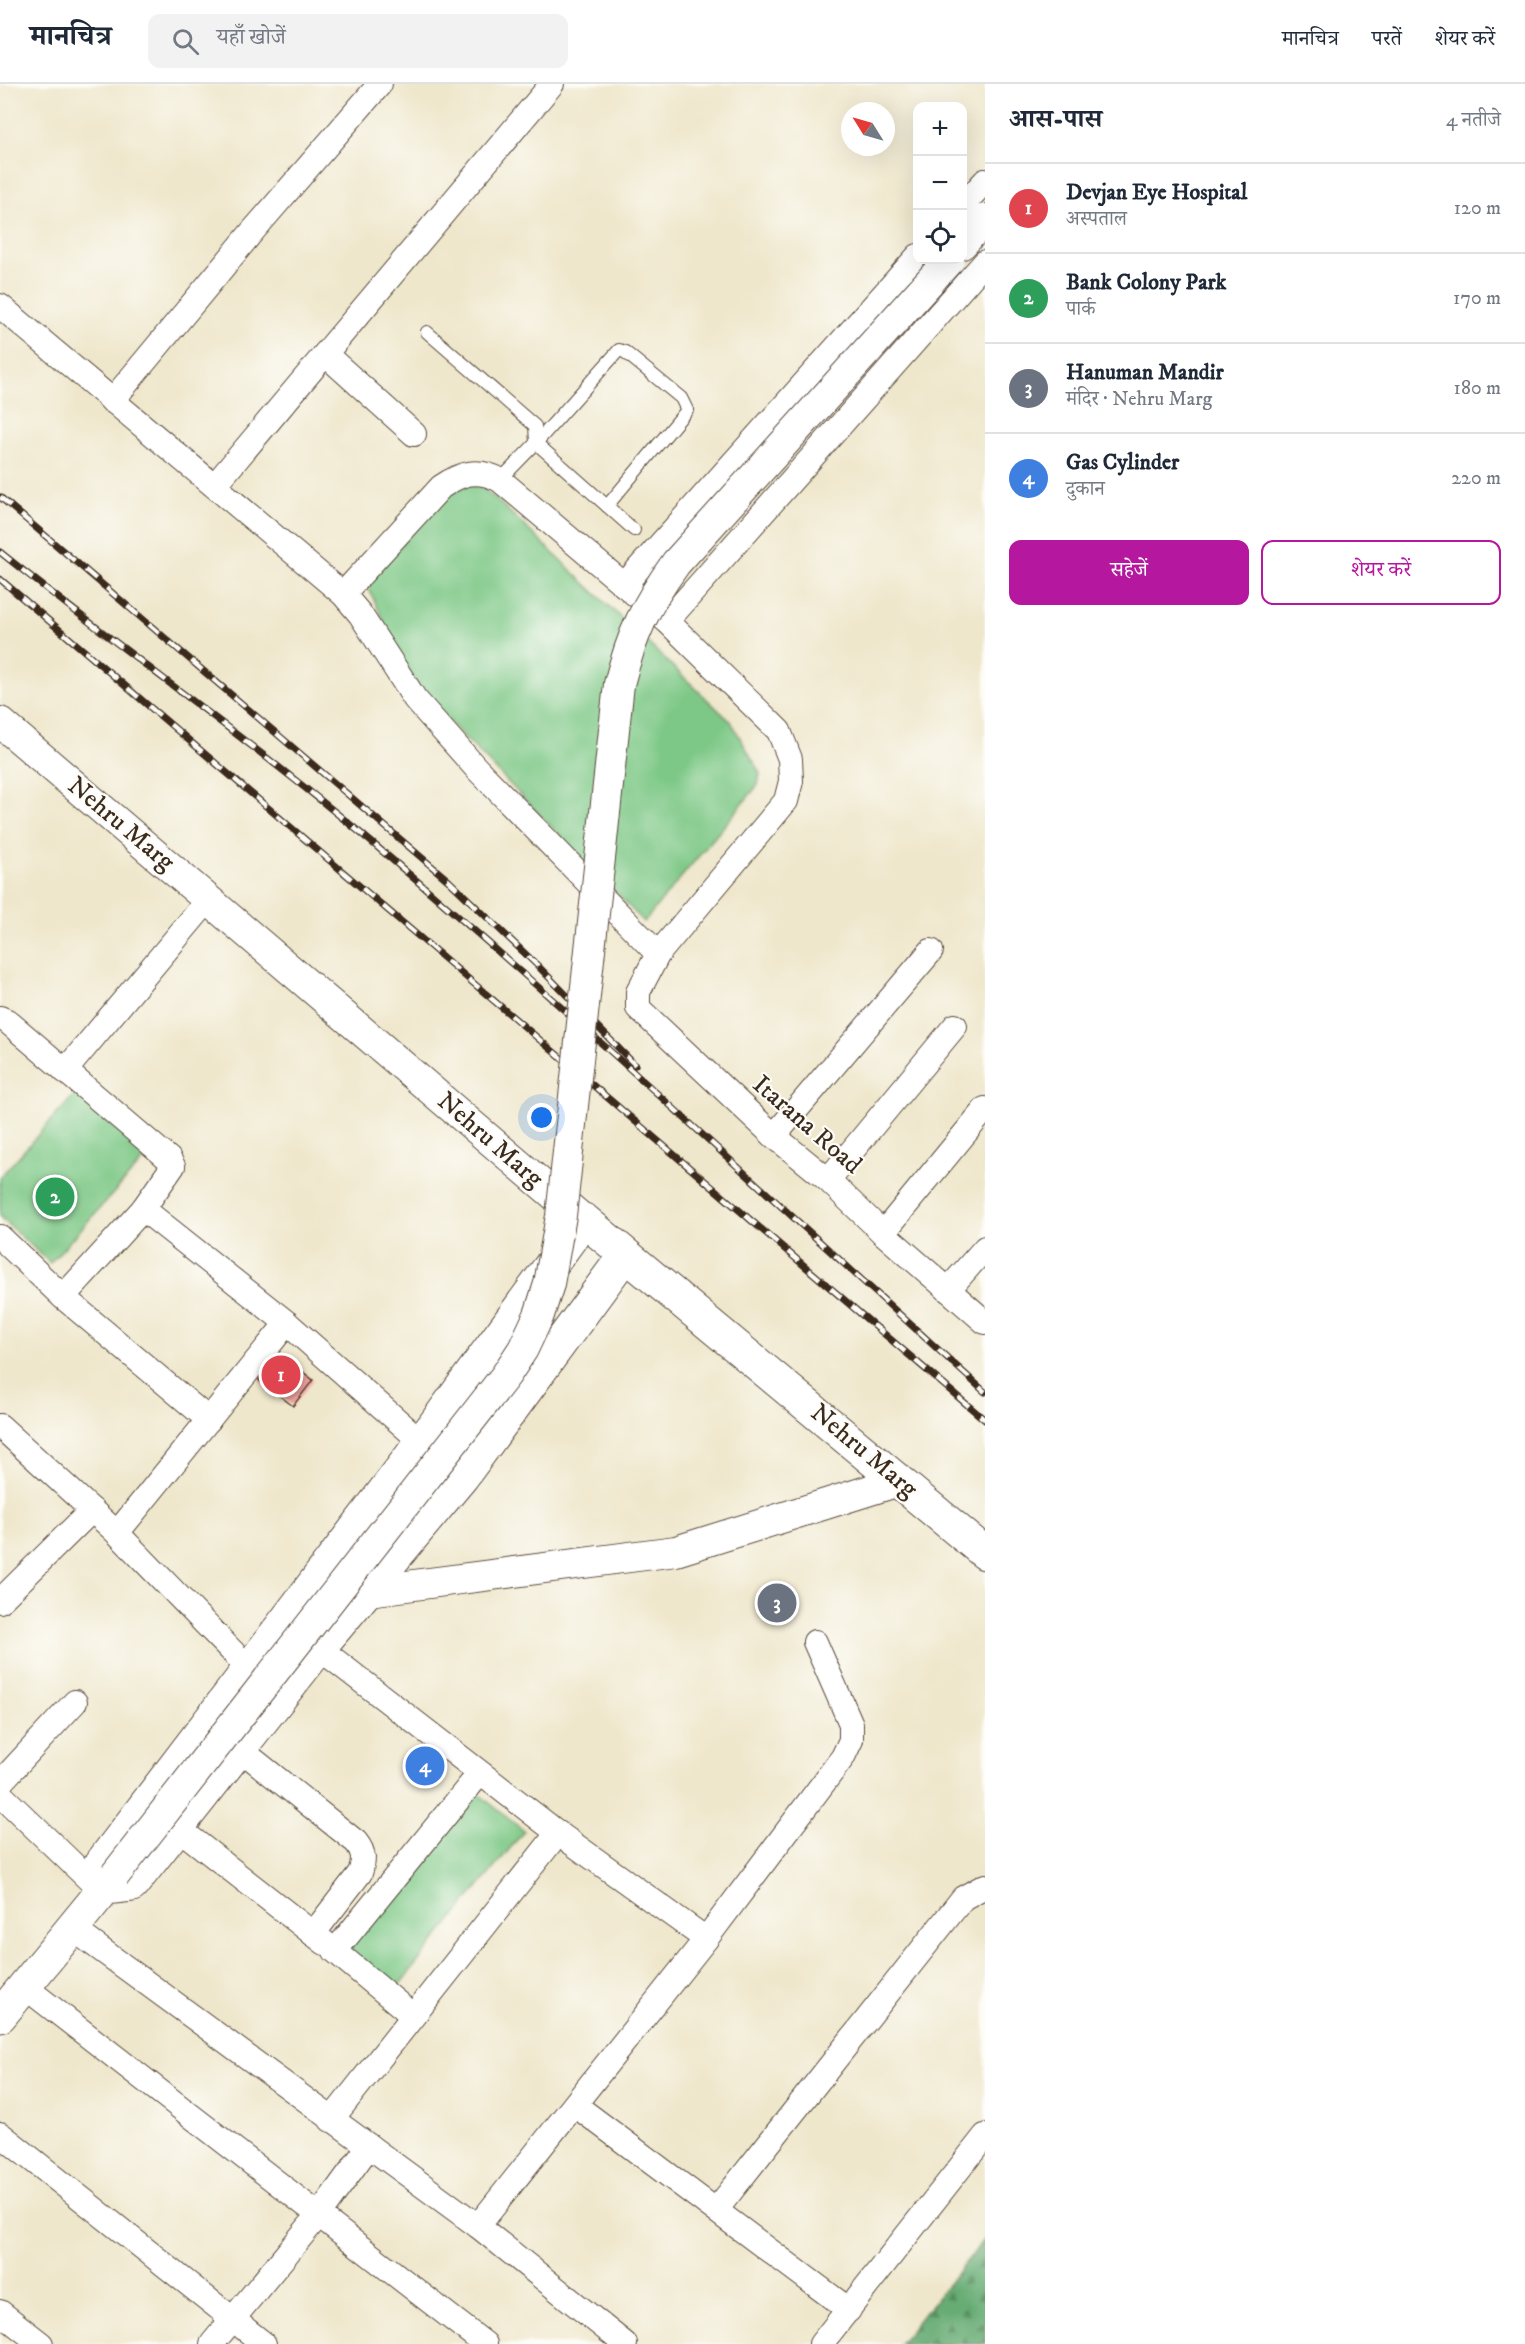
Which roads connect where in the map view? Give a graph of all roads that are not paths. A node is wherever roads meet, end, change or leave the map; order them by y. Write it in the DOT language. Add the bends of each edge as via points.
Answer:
graph roads {
  1 [pos="380,84"];
  2 [pos="552,84"];
  3 [pos="985,181"];
  4 [pos="967,201"];
  5 [pos="985,219"];
  6 [pos="967,239"];
  7 [pos="913,262"];
  8 [pos="985,262"];
  9 [pos="945,264"];
  10 [pos="0,306"];
  11 [pos="427,332"];
  12 [pos="325,354"];
  13 [pos="112,401"];
  14 [pos="414,434"];
  15 [pos="536,442"];
  16 [pos="500,480"];
  17 [pos="215,485"];
  18 [pos="607,506"];
  19 [pos="634,530"];
  20 [pos="624,585"];
  21 [pos="343,594"];
  22 [pos="667,621"];
  23 [pos="0,722"];
  24 [pos="209,899"];
  25 [pos="932,951"];
  26 [pos="658,954"];
  27 [pos="0,1018"];
  28 [pos="955,1026"];
  29 [pos="65,1071"];
  30 [pos="985,1109"];
  31 [pos="774,1136"];
  32 [pos="828,1180"];
  33 [pos="143,1209"];
  34 [pos="584,1220"];
  35 [pos="883,1233"];
  36 [pos="0,1238"];
  37 [pos="985,1248"];
  38 [pos="625,1255"];
  39 [pos="948,1290"];
  40 [pos="63,1297"];
  41 [pos="287,1323"];
  42 [pos="985,1323"];
  43 [pos="209,1420"];
  44 [pos="0,1426"];
  45 [pos="422,1443"];
  46 [pos="462,1477"];
  47 [pos="899,1480"];
  48 [pos="93,1510"];
  49 [pos="117,1533"];
  50 [pos="985,1553"];
  51 [pos="368,1591"];
  52 [pos="0,1601"];
  53 [pos="815,1642"];
  54 [pos="319,1648"];
  55 [pos="248,1669"];
  56 [pos="280,1700"];
  57 [pos="75,1702"];
  58 [pos="240,1749"];
  59 [pos="480,1773"];
  60 [pos="0,1783"];
  61 [pos="0,1794"];
  62 [pos="178,1828"];
  63 [pos="558,1833"];
  64 [pos="108,1885"];
  65 [pos="985,1886"];
  66 [pos="73,1929"];
  67 [pos="313,1934"];
  68 [pos="706,1939"];
  69 [pos="335,1951"];
  70 [pos="25,1987"];
  71 [pos="412,2015"];
  72 [pos="0,2016"];
  73 [pos="575,2105"];
  74 [pos="331,2120"];
  75 [pos="0,2134"];
  76 [pos="985,2136"];
  77 [pos="369,2146"];
  78 [pos="716,2210"];
  79 [pos="318,2216"];
  80 [pos="478,2226"];
  81 [pos="849,2310"];
  82 [pos="0,2312"];
  83 [pos="231,2319"];
  84 [pos="41,2344"];
  85 [pos="212,2344"];
  86 [pos="264,2344"];
  87 [pos="485,2344"];
  88 [pos="625,2344"];
  89 [pos="821,2344"];
  1 -- 13 [label="street"];
  2 -- 12 [label="street"];
  3 -- 4 [label="street"];
  5 -- 6 [label="street"];
  7 -- 20 [label="street"];
  8 -- 22 [label="street"];
  9 -- 64 [label="street, bridge" via="676,563 649,601 630,643 615,717 561,1216 549,1284 523,1349 459,1438"];
  10 -- 13 [label="street"];
  11 -- 15 [label="lane" via="532,422"];
  12 -- 14 [label="street"];
  12 -- 17 [label="street"];
  13 -- 17 [label="street"];
  15 -- 16 [label="lane"];
  15 -- 18 [label="lane"];
  15 -- 18 [label="lane" via="619,350 681,398 687,405 684,417"];
  16 -- 20 [label="street, Itarana Road"];
  16 -- 21 [label="street" via="486,473 459,474 441,487"];
  17 -- 21 [label="street"];
  18 -- 19 [label="lane"];
  20 -- 22 [label="street, Itarana Road"];
  21 -- 26 [label="street" via="415,699 476,768"];
  22 -- 26 [label="street, Itarana Road" via="779,730 790,759 791,781 786,801"];
  23 -- 24 [label="street, Nehru Marg"];
  24 -- 29 [label="street"];
  24 -- 34 [label="street, Nehru Marg"];
  25 -- 31 [label="street"];
  26 -- 31 [label="street, Itarana Road" via="638,992 638,1008"];
  27 -- 29 [label="street"];
  28 -- 32 [label="street"];
  29 -- 33 [label="street" via="173,1166"];
  30 -- 35 [label="street"];
  31 -- 32 [label="street, Itarana Road"];
  32 -- 35 [label="street, Itarana Road"];
  33 -- 40 [label="street"];
  33 -- 41 [label="street"];
  34 -- 38 [label="main road, Nehru Marg"];
  34 -- 45 [label="main road"];
  35 -- 39 [label="street, Itarana Road"];
  36 -- 40 [label="street"];
  37 -- 39 [label="street"];
  38 -- 46 [label="main road"];
  38 -- 47 [label="main road, Nehru Marg"];
  39 -- 42 [label="street, Itarana Road"];
  40 -- 43 [label="street"];
  41 -- 43 [label="street"];
  41 -- 45 [label="street"];
  43 -- 49 [label="street"];
  44 -- 48 [label="street"];
  45 -- 46 [label="street"];
  45 -- 55 [label="main road"];
  46 -- 51 [label="main road"];
  47 -- 50 [label="main road, Nehru Marg"];
  47 -- 51 [label="street" via="676,1551"];
  48 -- 49 [label="street"];
  48 -- 52 [label="street"];
  49 -- 55 [label="street"];
  51 -- 54 [label="main road"];
  53 -- 68 [label="street" via="851,1724 851,1740 843,1757"];
  54 -- 56 [label="main road"];
  54 -- 59 [label="street"];
  55 -- 56 [label="street"];
  55 -- 64 [label="main road" via="99,1866"];
  56 -- 58 [label="main road"];
  57 -- 60 [label="street"];
  58 -- 62 [label="main road"];
  58 -- 67 [label="street" via="363,1850 360,1874"];
  59 -- 63 [label="street"];
  59 -- 69 [label="street"];
  61 -- 64 [label="street"];
  62 -- 64 [label="main road" via="132,1885"];
  62 -- 67 [label="street"];
  63 -- 68 [label="street"];
  63 -- 71 [label="street"];
  64 -- 66 [label="main road"];
  65 -- 78 [label="street" via="963,1898"];
  66 -- 70 [label="main road"];
  66 -- 74 [label="street"];
  67 -- 69 [label="street"];
  68 -- 73 [label="street"];
  69 -- 71 [label="street"];
  70 -- 72 [label="main road"];
  70 -- 79 [label="street"];
  71 -- 74 [label="street"];
  73 -- 78 [label="street"];
  73 -- 80 [label="street"];
  74 -- 77 [label="street"];
  75 -- 83 [label="street"];
  76 -- 81 [label="street"];
  77 -- 79 [label="street"];
  77 -- 80 [label="street"];
  78 -- 81 [label="street"];
  79 -- 83 [label="street"];
  79 -- 87 [label="street"];
  80 -- 88 [label="street"];
  81 -- 89 [label="street"];
  82 -- 84 [label="street"];
  83 -- 85 [label="street"];
  83 -- 86 [label="street"];
}
